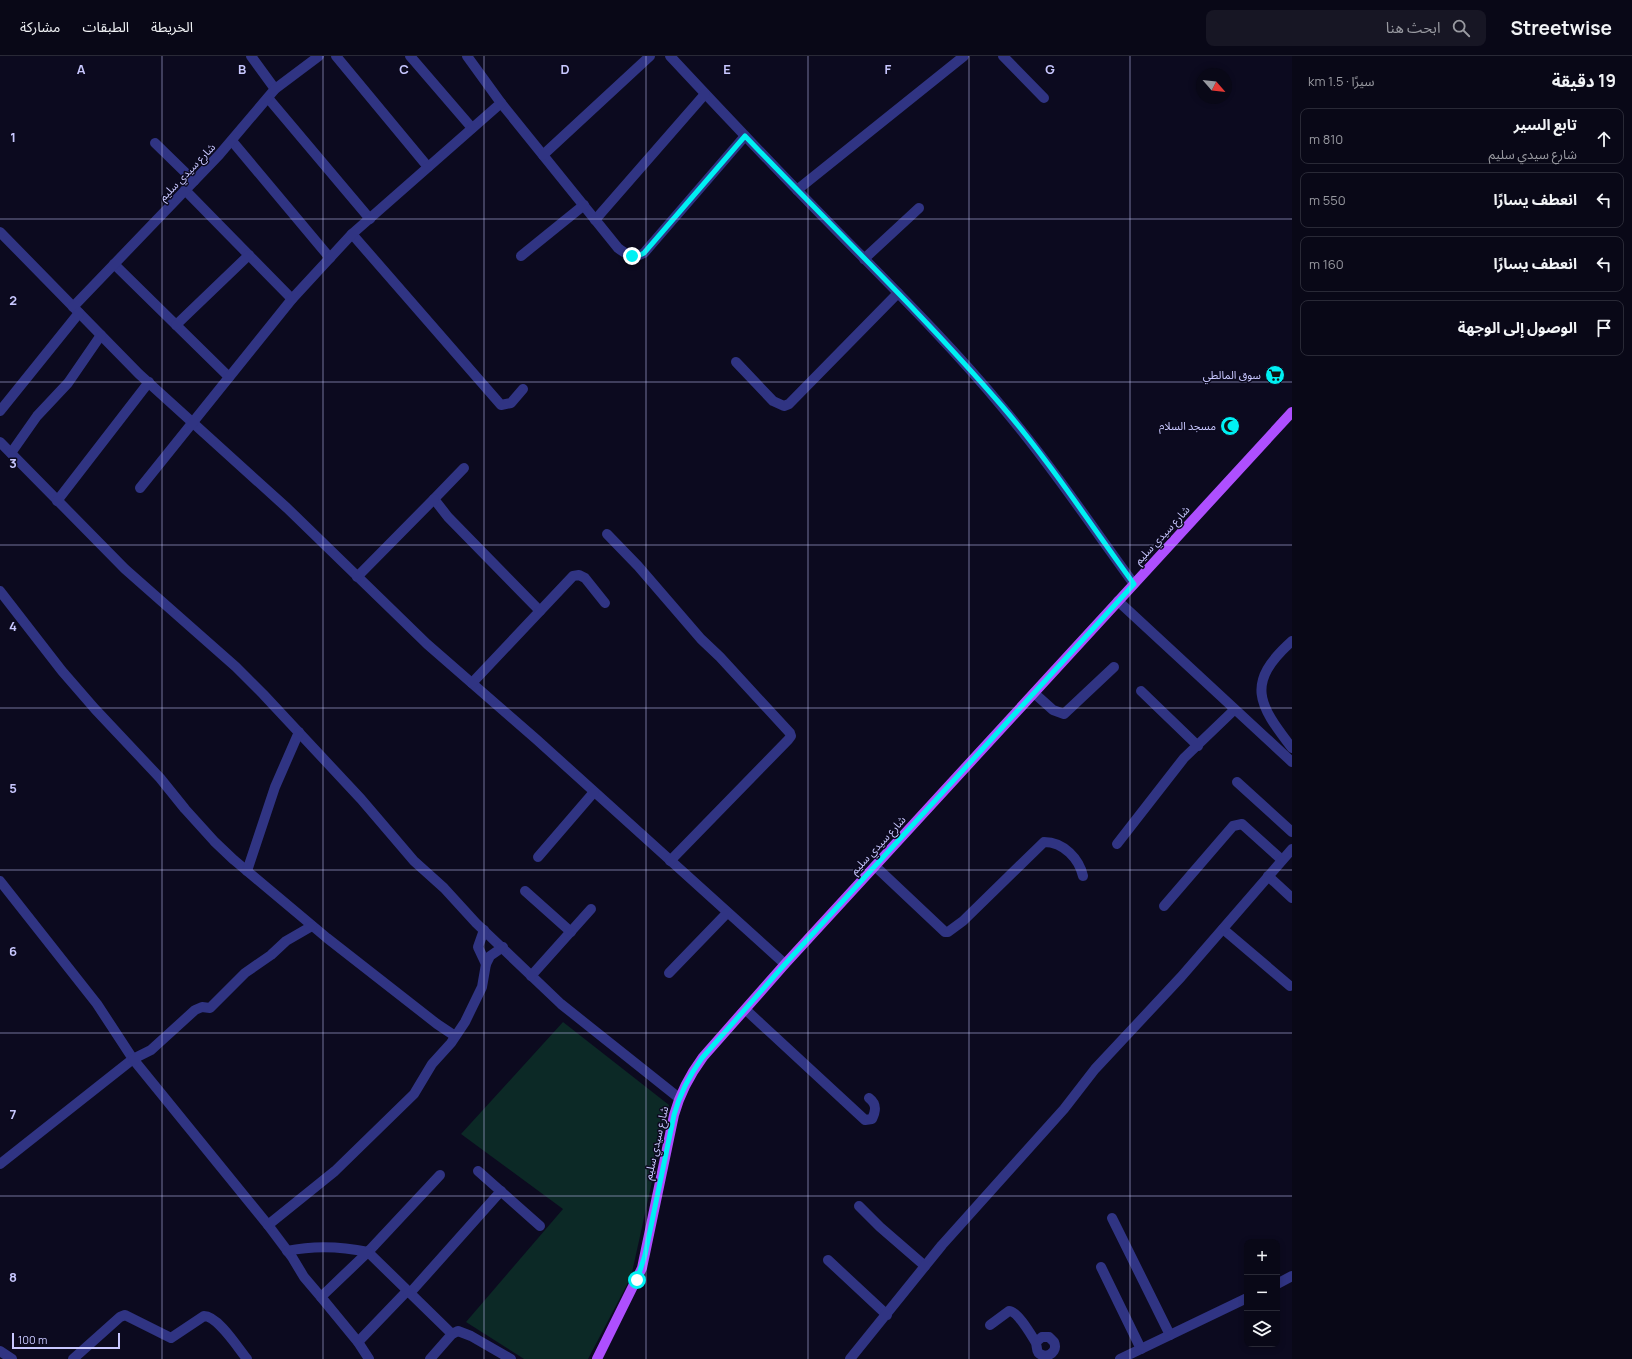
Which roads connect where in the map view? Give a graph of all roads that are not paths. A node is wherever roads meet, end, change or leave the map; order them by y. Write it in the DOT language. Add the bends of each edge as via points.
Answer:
graph roads {
  1 [pos="251,56"];
  2 [pos="319,56"];
  3 [pos="336,56"];
  4 [pos="410,56"];
  5 [pos="467,56"];
  6 [pos="650,56"];
  7 [pos="670,56"];
  8 [pos="964,56"];
  9 [pos="1003,56"];
  10 [pos="275,89"];
  11 [pos="705,94"];
  12 [pos="268,98"];
  13 [pos="1044,98"];
  14 [pos="501,103"];
  15 [pos="472,128"];
  16 [pos="745,136"];
  17 [pos="232,141"];
  18 [pos="155,143"];
  19 [pos="544,155"];
  20 [pos="428,167"];
  21 [pos="194,181"];
  22 [pos="185,190"];
  23 [pos="797,190"];
  24 [pos="584,206"];
  25 [pos="919,208"];
  26 [pos="370,219"];
  27 [pos="595,220"];
  28 [pos="0,232"];
  29 [pos="352,234"];
  30 [pos="249,255"];
  31 [pos="521,256"];
  32 [pos="330,258"];
  33 [pos="864,259"];
  34 [pos="114,264"];
  35 [pos="898,293"];
  36 [pos="292,299"];
  37 [pos="76,310"];
  38 [pos="176,326"];
  39 [pos="101,335"];
  40 [pos="736,362"];
  41 [pos="229,377"];
  42 [pos="148,382"];
  43 [pos="523,389"];
  44 [pos="0,411"];
  45 [pos="1292,412"];
  46 [pos="193,422"];
  47 [pos="0,442"];
  48 [pos="11,453"];
  49 [pos="464,468"];
  50 [pos="140,488"];
  51 [pos="434,499"];
  52 [pos="57,501"];
  53 [pos="607,534"];
  54 [pos="357,577"];
  55 [pos="1134,584"];
  56 [pos="0,591"];
  57 [pos="1118,601"];
  58 [pos="605,603"];
  59 [pos="540,611"];
  60 [pos="1292,641"];
  61 [pos="1114,667"];
  62 [pos="472,683"];
  63 [pos="1141,692"];
  64 [pos="1034,693"];
  65 [pos="1234,710"];
  66 [pos="299,732"];
  67 [pos="1198,746"];
  68 [pos="1292,748"];
  69 [pos="1292,762"];
  70 [pos="1237,782"];
  71 [pos="594,792"];
  72 [pos="1292,832"];
  73 [pos="1117,844"];
  74 [pos="1292,849"];
  75 [pos="538,857"];
  76 [pos="1282,860"];
  77 [pos="670,861"];
  78 [pos="875,866"];
  79 [pos="247,871"];
  80 [pos="1083,876"];
  81 [pos="1268,876"];
  82 [pos="0,881"];
  83 [pos="525,892"];
  84 [pos="1292,898"];
  85 [pos="1164,906"];
  86 [pos="591,909"];
  87 [pos="727,913"];
  88 [pos="312,926"];
  89 [pos="1223,929"];
  90 [pos="484,930"];
  91 [pos="571,932"];
  92 [pos="503,947"];
  93 [pos="486,964"];
  94 [pos="785,964"];
  95 [pos="669,973"];
  96 [pos="532,976"];
  97 [pos="1290,986"];
  98 [pos="746,1010"];
  99 [pos="455,1036"];
  100 [pos="133,1059"];
  101 [pos="679,1098"];
  102 [pos="869,1098"];
  103 [pos="0,1164"];
  104 [pos="478,1171"];
  105 [pos="440,1175"];
  106 [pos="501,1191"];
  107 [pos="859,1206"];
  108 [pos="1112,1218"];
  109 [pos="268,1225"];
  110 [pos="540,1226"];
  111 [pos="287,1251"];
  112 [pos="368,1252"];
  113 [pos="828,1260"];
  114 [pos="925,1266"];
  115 [pos="1101,1267"];
  116 [pos="1292,1276"];
  117 [pos="1280,1282"];
  118 [pos="408,1292"];
  119 [pos="321,1298"];
  120 [pos="1244,1299"];
  121 [pos="887,1315"];
  122 [pos="990,1325"];
  123 [pos="452,1334"];
  124 [pos="1170,1335"];
  125 [pos="358,1342"];
  126 [pos="1036,1342"];
  127 [pos="1141,1349"];
  128 [pos="0,1351"];
  129 [pos="1051,1357"];
  130 [pos="366,1358"];
  131 [pos="12,1359"];
  132 [pos="73,1359"];
  133 [pos="247,1359"];
  134 [pos="430,1359"];
  135 [pos="511,1359"];
  136 [pos="597,1359"];
  137 [pos="850,1359"];
  138 [pos="1120,1359"];
  1 -- 10 [label="street"];
  2 -- 10 [label="street, شارع سيدي سليم"];
  3 -- 20 [label="street"];
  4 -- 15 [label="street"];
  5 -- 14 [label="street"];
  6 -- 19 [label="street"];
  7 -- 11 [label="street"];
  8 -- 23 [label="street"];
  9 -- 13 [label="street"];
  10 -- 12 [label="street, شارع سيدي سليم"];
  11 -- 16 [label="street"];
  11 -- 27 [label="street"];
  12 -- 17 [label="street, شارع سيدي سليم"];
  12 -- 26 [label="street"];
  14 -- 15 [label="street"];
  14 -- 19 [label="street"];
  15 -- 20 [label="street"];
  16 -- 23 [label="street"];
  16 -- 27 [label="street" via="644,253 638,256 626,255"];
  17 -- 21 [label="street, شارع سيدي سليم"];
  17 -- 32 [label="street"];
  18 -- 21 [label="street"];
  19 -- 24 [label="street"];
  20 -- 26 [label="street"];
  21 -- 22 [label="street, شارع سيدي سليم"];
  22 -- 30 [label="street"];
  22 -- 34 [label="street, شارع سيدي سليم"];
  23 -- 33 [label="street"];
  24 -- 27 [label="street"];
  24 -- 31 [label="street"];
  25 -- 33 [label="street"];
  26 -- 29 [label="street"];
  28 -- 37 [label="street"];
  29 -- 32 [label="street"];
  29 -- 43 [label="street" via="501,404 511,403"];
  30 -- 36 [label="street"];
  30 -- 38 [label="street"];
  32 -- 36 [label="street"];
  33 -- 35 [label="street"];
  34 -- 37 [label="street, شارع سيدي سليم"];
  34 -- 38 [label="street"];
  35 -- 40 [label="street" via="789,404 784,406 774,401"];
  35 -- 55 [label="street" via="1003,407 1046,460"];
  36 -- 41 [label="street"];
  37 -- 39 [label="street"];
  37 -- 44 [label="street, شارع سيدي سليم"];
  38 -- 41 [label="street"];
  39 -- 42 [label="street"];
  39 -- 48 [label="street" via="68,383 37,416"];
  41 -- 46 [label="street"];
  42 -- 46 [label="street"];
  42 -- 52 [label="street"];
  45 -- 55 [label="main road, شارع سيدي سليم"];
  46 -- 50 [label="street"];
  46 -- 54 [label="street" via="287,508"];
  47 -- 48 [label="street"];
  48 -- 52 [label="street"];
  49 -- 51 [label="street"];
  51 -- 54 [label="street"];
  51 -- 59 [label="street" via="448,517"];
  52 -- 66 [label="street" via="125,569 236,667"];
  53 -- 77 [label="street" via="791,736"];
  54 -- 62 [label="street"];
  55 -- 57 [label="main road, شارع سيدي سليم"];
  56 -- 79 [label="street" via="95,709 160,778 214,841"];
  57 -- 64 [label="main road, شارع سيدي سليم"];
  57 -- 65 [label="street"];
  58 -- 59 [label="street" via="585,578 576,575"];
  59 -- 62 [label="street"];
  60 -- 68 [label="street" via="1267,667 1261,690 1269,716"];
  61 -- 64 [label="street" via="1064,714 1054,710"];
  62 -- 71 [label="street"];
  63 -- 67 [label="street"];
  64 -- 78 [label="main road, شارع سيدي سليم"];
  65 -- 67 [label="street"];
  65 -- 69 [label="street"];
  66 -- 79 [label="street" via="275,787"];
  66 -- 90 [label="street" via="414,860"];
  67 -- 73 [label="street" via="1184,758"];
  70 -- 72 [label="street"];
  71 -- 75 [label="street"];
  71 -- 77 [label="street"];
  74 -- 76 [label="street"];
  76 -- 81 [label="street"];
  76 -- 85 [label="street" via="1242,824 1238,824 1233,826"];
  77 -- 87 [label="street"];
  78 -- 80 [label="street" via="945,932 964,921 1044,842 1055,844 1072,855"];
  78 -- 94 [label="main road, شارع سيدي سليم"];
  79 -- 88 [label="street"];
  81 -- 84 [label="street"];
  81 -- 89 [label="street"];
  82 -- 100 [label="street" via="97,1004"];
  83 -- 91 [label="street"];
  86 -- 91 [label="street"];
  87 -- 94 [label="street"];
  87 -- 95 [label="street"];
  88 -- 99 [label="street"];
  88 -- 100 [label="street" via="286,941 271,956 245,973 210,1008 202,1007 195,1010 151,1050"];
  89 -- 97 [label="street"];
  89 -- 114 [label="street" via="1095,1069 1064,1109"];
  90 -- 92 [label="street"];
  90 -- 93 [label="street" via="478,947"];
  91 -- 96 [label="street"];
  92 -- 93 [label="street" via="495,951"];
  92 -- 96 [label="street"];
  93 -- 99 [label="street" via="478,998"];
  94 -- 98 [label="main road, شارع سيدي سليم"];
  96 -- 101 [label="street" via="561,1004"];
  98 -- 101 [label="main road, شارع سيدي سليم" via="702,1058 691,1073"];
  98 -- 102 [label="street" via="858,1115 868,1120 872,1119 876,1109"];
  99 -- 109 [label="street" via="402,1107 329,1176"];
  100 -- 103 [label="street"];
  100 -- 109 [label="street"];
  101 -- 136 [label="main road, شارع سيدي سليم" via="642,1268"];
  104 -- 106 [label="street"];
  105 -- 112 [label="street"];
  106 -- 110 [label="street"];
  106 -- 118 [label="street"];
  107 -- 114 [label="street"];
  108 -- 124 [label="street"];
  109 -- 111 [label="street"];
  111 -- 112 [label="street" via="337,1246"];
  111 -- 119 [label="street"];
  112 -- 118 [label="street"];
  112 -- 119 [label="street"];
  113 -- 121 [label="street"];
  114 -- 121 [label="street"];
  115 -- 127 [label="street"];
  116 -- 117 [label="street"];
  118 -- 123 [label="street"];
  118 -- 125 [label="street"];
  119 -- 125 [label="street"];
  120 -- 124 [label="street"];
  121 -- 137 [label="street"];
  122 -- 126 [label="street" via="1009,1311 1013,1311"];
  123 -- 134 [label="street"];
  123 -- 135 [label="street" via="462,1331"];
  124 -- 127 [label="street"];
  125 -- 130 [label="street"];
  126 -- 129 [label="street" via="1039,1352"];
  126 -- 129 [label="street" via="1042,1336 1052,1339 1055,1348"];
  127 -- 138 [label="street"];
  128 -- 131 [label="street"];
  132 -- 133 [label="street" via="120,1317 126,1315 171,1338 207,1316 216,1321"];
}
